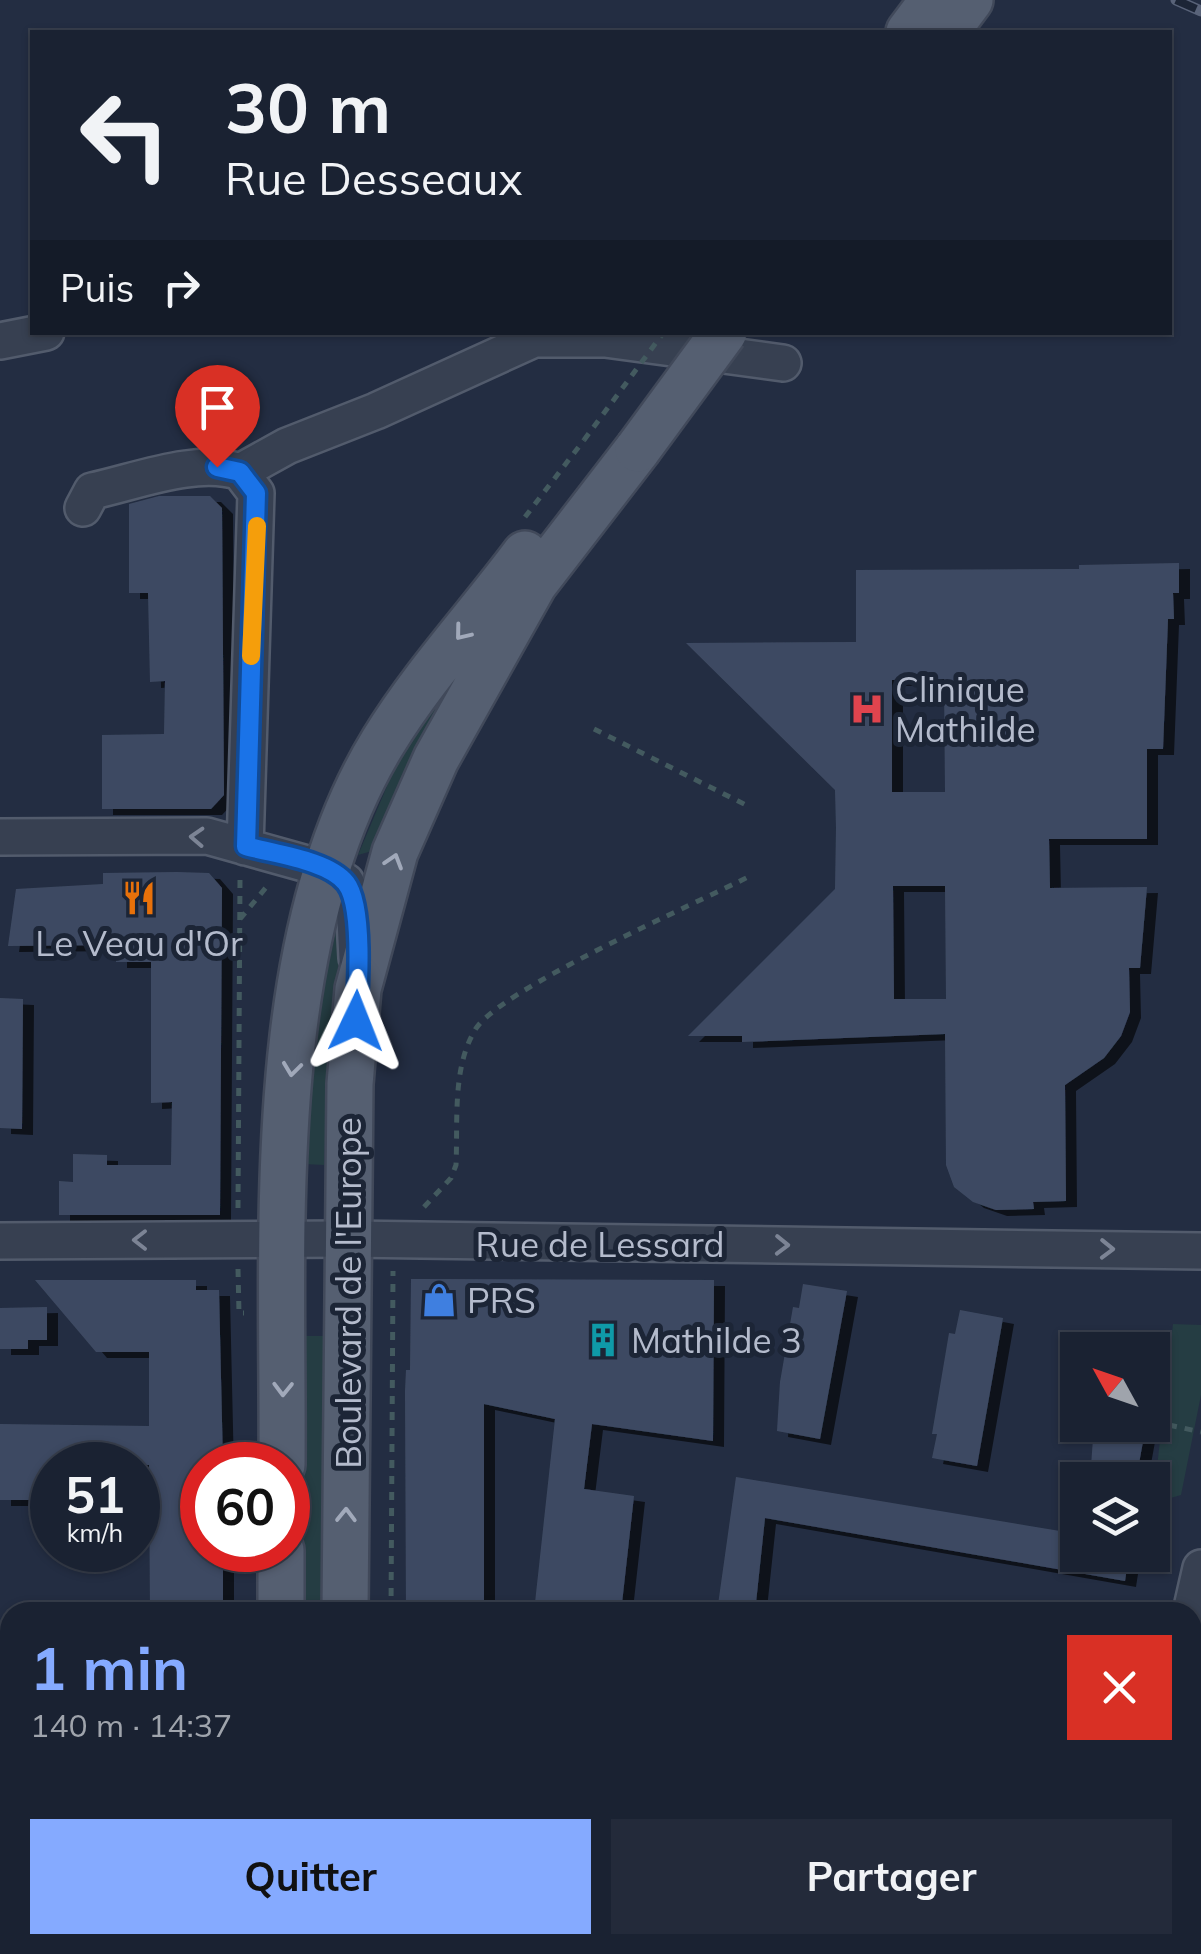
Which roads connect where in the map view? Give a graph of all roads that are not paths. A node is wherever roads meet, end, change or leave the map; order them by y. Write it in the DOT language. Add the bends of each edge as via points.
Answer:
graph roads {
  1 [pos="934,0"];
  2 [pos="970,0"];
  3 [pos="912,30"];
  4 [pos="948,30"];
  5 [pos="31,335"];
  6 [pos="686,335"];
  7 [pos="721,335"];
  8 [pos="0,341"];
  9 [pos="783,362"];
  10 [pos="609,444"];
  11 [pos="240,472"];
  12 [pos="84,508"];
  13 [pos="0,837"];
  14 [pos="246,846"];
  15 [pos="325,869"];
  16 [pos="358,989"];
  17 [pos="283,1239"];
  18 [pos="349,1239"];
  19 [pos="0,1241"];
  20 [pos="1201,1250"];
  21 [pos="282,1442"];
  22 [pos="1201,1568"];
  23 [pos="281,1572"];
  24 [pos="280,1602"];
  25 [pos="345,1602"];
  26 [pos="1194,1602"];
  1 -- 3 [label="main road"];
  2 -- 4 [label="main road"];
  5 -- 8 [label="street"];
  6 -- 10 [label="main road"];
  7 -- 10 [label="main road, bridge"];
  9 -- 11 [label="street" via="605,339 534,339"];
  10 -- 15 [label="main road, Boulevard de l'Europe, one-way" via="381,745"];
  16 -- 10 [label="main road, Boulevard de l'Europe, one-way" via="396,852 436,758"];
  11 -- 12 [label="street" via="198,469 92,491"];
  11 -- 14 [label="street" via="256,493"];
  14 -- 13 [label="street, one-way" via="206,836"];
  14 -- 15 [label="street"];
  15 -- 16 [label="street" via="346,882 354,900"];
  15 -- 17 [label="main road, Boulevard de l'Europe, one-way" via="290,1082"];
  16 -- 18 [label="main road, Boulevard de l'Europe"];
  17 -- 18 [label="street, Rue de Lessard"];
  17 -- 19 [label="street, Rue de Lessard, one-way"];
  17 -- 21 [label="main road, Boulevard de l'Europe, one-way"];
  18 -- 20 [label="street, Rue de Lessard, one-way"];
  25 -- 18 [label="main road, Boulevard de l'Europe, one-way"];
  22 -- 26 [label="street"];
  23 -- 24 [label="main road"];
}
